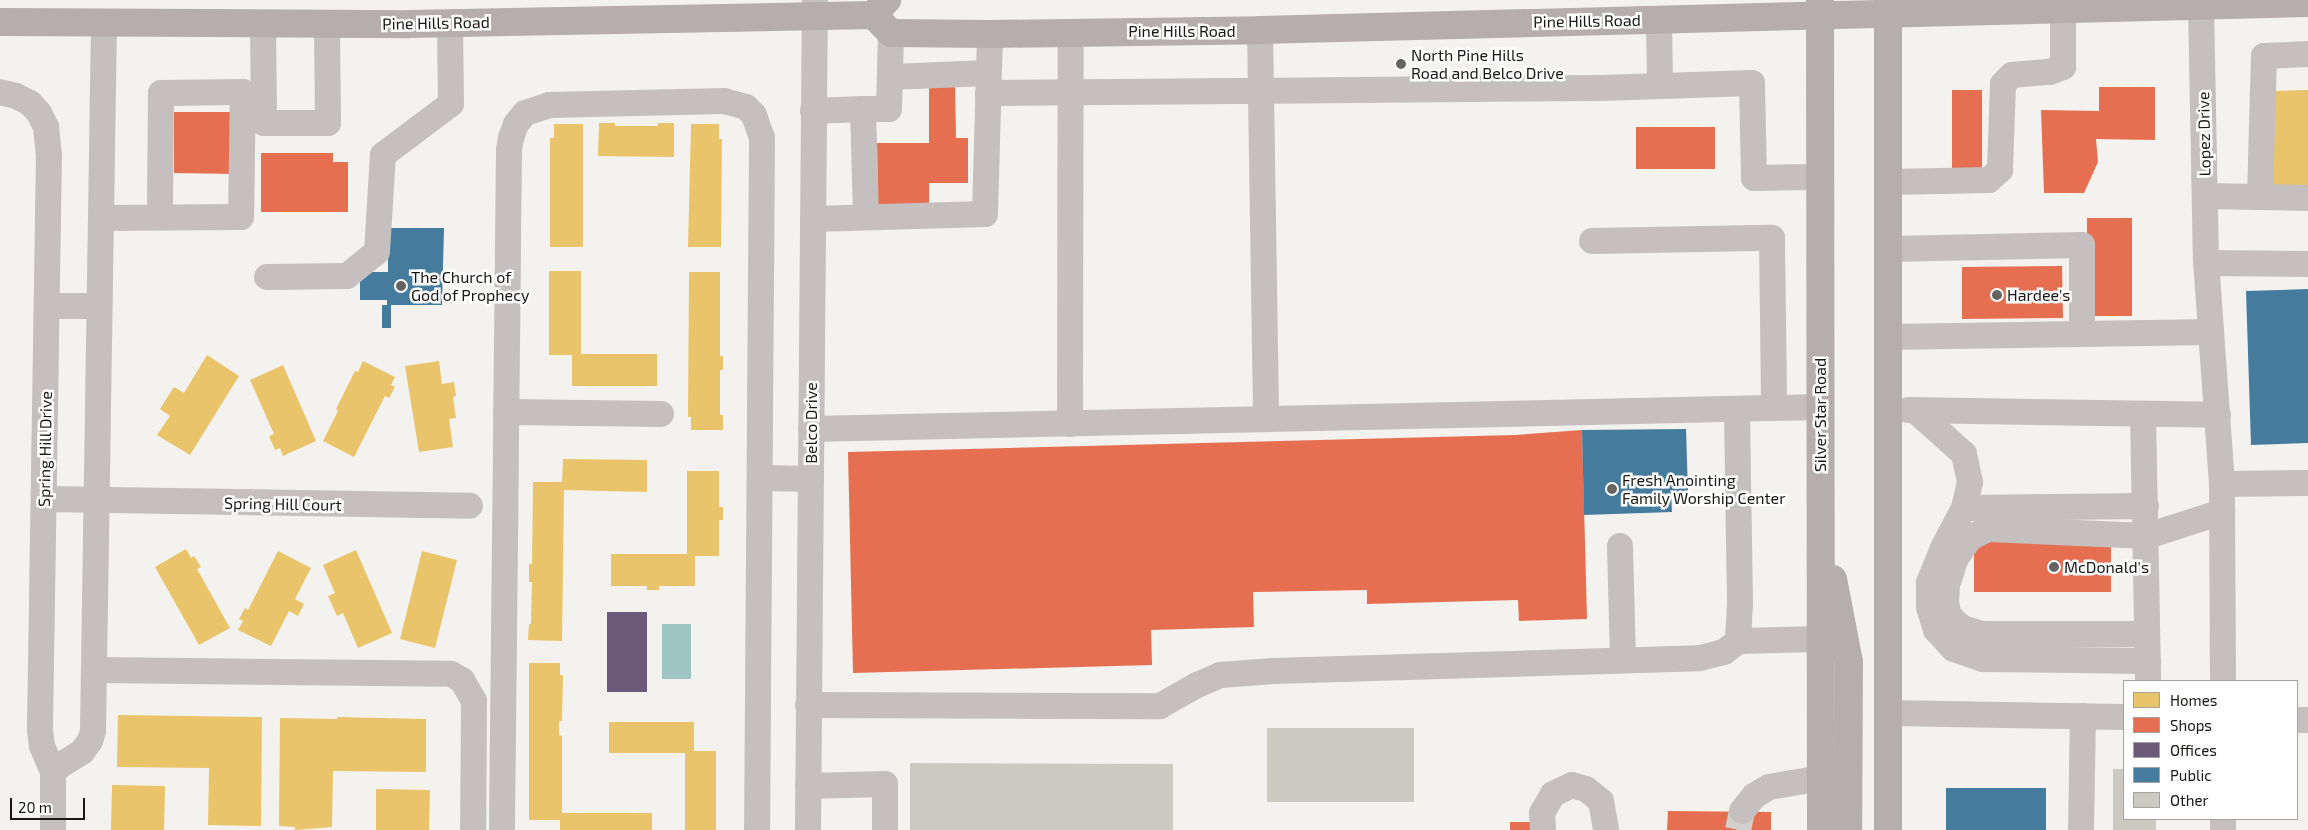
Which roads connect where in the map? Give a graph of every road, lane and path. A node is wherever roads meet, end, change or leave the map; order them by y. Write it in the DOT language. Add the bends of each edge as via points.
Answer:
graph roads {
  1 [pos="2308,2"];
  2 [pos="2201,5"];
  3 [pos="1888,6"];
  4 [pos="1819,7"];
  5 [pos="814,8"];
  6 [pos="2063,8"];
  7 [pos="884,16"];
  8 [pos="1659,19"];
  9 [pos="0,22"];
  10 [pos="104,23"];
  11 [pos="327,23"];
  12 [pos="450,23"];
  13 [pos="263,24"];
  14 [pos="1260,30"];
  15 [pos="1071,32"];
  16 [pos="990,34"];
  17 [pos="2308,54"];
  18 [pos="890,77"];
  19 [pos="988,83"];
  20 [pos="1660,86"];
  21 [pos="0,92"];
  22 [pos="1262,92"];
  23 [pos="1071,94"];
  24 [pos="864,109"];
  25 [pos="813,111"];
  26 [pos="1820,177"];
  27 [pos="1888,182"];
  28 [pos="2205,196"];
  29 [pos="2260,197"];
  30 [pos="2308,198"];
  31 [pos="160,217"];
  32 [pos="866,217"];
  33 [pos="101,218"];
  34 [pos="813,219"];
  35 [pos="1592,241"];
  36 [pos="1888,248"];
  37 [pos="2206,263"];
  38 [pos="2308,264"];
  39 [pos="267,277"];
  40 [pos="47,306"];
  41 [pos="100,306"];
  42 [pos="2211,332"];
  43 [pos="2082,334"];
  44 [pos="1888,336"];
  45 [pos="1820,407"];
  46 [pos="1774,408"];
  47 [pos="1737,409"];
  48 [pos="1888,410"];
  49 [pos="1916,410"];
  50 [pos="506,412"];
  51 [pos="661,414"];
  52 [pos="2143,414"];
  53 [pos="2218,415"];
  54 [pos="1266,419"];
  55 [pos="1070,424"];
  56 [pos="811,429"];
  57 [pos="760,478"];
  58 [pos="810,479"];
  59 [pos="2308,483"];
  60 [pos="2222,484"];
  61 [pos="44,499"];
  62 [pos="96,501"];
  63 [pos="470,506"];
  64 [pos="2146,506"];
  65 [pos="1964,508"];
  66 [pos="2222,512"];
  67 [pos="1820,514"];
  68 [pos="2147,536"];
  69 [pos="1620,546"];
  70 [pos="2147,634"];
  71 [pos="1821,640"];
  72 [pos="1738,641"];
  73 [pos="1623,660"];
  74 [pos="94,670"];
  75 [pos="2148,671"];
  76 [pos="2223,680"];
  77 [pos="808,705"];
  78 [pos="1888,713"];
  79 [pos="2083,716"];
  80 [pos="2123,717"];
  81 [pos="53,772"];
  82 [pos="1821,778"];
  83 [pos="808,786"];
  84 [pos="1742,811"];
  85 [pos="53,830"];
  86 [pos="473,830"];
  87 [pos="502,830"];
  88 [pos="757,830"];
  89 [pos="808,830"];
  90 [pos="885,830"];
  91 [pos="1543,830"];
  92 [pos="1606,830"];
  93 [pos="1821,830"];
  94 [pos="1848,830"];
  95 [pos="1888,830"];
  96 [pos="2081,830"];
  1 -- 2 [label="main road, Pine Hills Road"];
  2 -- 6 [label="main road, Pine Hills Road"];
  2 -- 28 [label="street, Lopez Drive"];
  3 -- 4 [label="main road, Pine Hills Road"];
  3 -- 6 [label="main road, Pine Hills Road"];
  3 -- 27 [label="main road"];
  4 -- 8 [label="main road, Pine Hills Road"];
  4 -- 26 [label="main road, Silver Star Road"];
  5 -- 7 [label="main road, Pine Hills Road"];
  5 -- 12 [label="main road, Pine Hills Road"];
  5 -- 25 [label="street, Belco Drive"];
  6 -- 27 [label="street" via="2063,67 2050,72 2012,75 2003,84 2000,170 1990,180"];
  7 -- 16 [label="main road, Pine Hills Road"];
  7 -- 18 [label="street"];
  8 -- 14 [label="main road, Pine Hills Road"];
  8 -- 20 [label="street"];
  9 -- 10 [label="main road, Pine Hills Road"];
  10 -- 13 [label="main road, Pine Hills Road"];
  10 -- 33 [label="street"];
  11 -- 12 [label="main road, Pine Hills Road"];
  11 -- 13 [label="main road, Pine Hills Road"];
  11 -- 13 [label="street" via="328,123 264,123"];
  12 -- 39 [label="street" via="451,104 383,155 377,252 347,276"];
  14 -- 15 [label="main road, Pine Hills Road"];
  14 -- 22 [label="street"];
  15 -- 16 [label="main road, Pine Hills Road"];
  15 -- 23 [label="street"];
  16 -- 19 [label="street"];
  17 -- 29 [label="street" via="2264,56"];
  18 -- 19 [label="street"];
  18 -- 24 [label="street" via="889,109"];
  19 -- 23 [label="street"];
  19 -- 32 [label="street" via="985,214"];
  20 -- 22 [label="street"];
  20 -- 26 [label="street" via="1752,82 1754,178"];
  21 -- 40 [label="street, Spring Hill Drive" via="30,103 46,127 49,154"];
  22 -- 23 [label="street"];
  22 -- 54 [label="street"];
  23 -- 55 [label="street"];
  24 -- 25 [label="street"];
  24 -- 32 [label="street"];
  25 -- 34 [label="street, Belco Drive"];
  26 -- 45 [label="main road, Silver Star Road"];
  27 -- 36 [label="main road"];
  28 -- 29 [label="street"];
  28 -- 37 [label="street, Lopez Drive"];
  29 -- 30 [label="street"];
  31 -- 31 [label="street" via="241,217 242,92 161,93"];
  31 -- 33 [label="street"];
  32 -- 34 [label="street"];
  33 -- 41 [label="street"];
  34 -- 56 [label="street, Belco Drive"];
  35 -- 46 [label="street" via="1772,238"];
  36 -- 43 [label="street" via="2082,245"];
  36 -- 44 [label="main road"];
  37 -- 38 [label="street"];
  37 -- 42 [label="street, Lopez Drive"];
  40 -- 41 [label="street"];
  40 -- 61 [label="street, Spring Hill Drive"];
  41 -- 62 [label="street"];
  42 -- 43 [label="street"];
  42 -- 53 [label="street, Lopez Drive"];
  43 -- 44 [label="street"];
  44 -- 48 [label="main road"];
  45 -- 46 [label="street"];
  45 -- 67 [label="main road, Silver Star Road"];
  46 -- 47 [label="street"];
  47 -- 54 [label="street"];
  47 -- 72 [label="street"];
  48 -- 49 [label="street"];
  48 -- 78 [label="main road"];
  49 -- 52 [label="street"];
  49 -- 65 [label="street" via="1964,454 1970,482"];
  50 -- 51 [label="street"];
  50 -- 57 [label="street" via="509,150 516,124 525,113 549,105 735,102 754,115 762,138"];
  50 -- 87 [label="street"];
  52 -- 53 [label="street"];
  52 -- 64 [label="street"];
  53 -- 60 [label="street, Lopez Drive"];
  54 -- 55 [label="street"];
  55 -- 56 [label="street"];
  56 -- 58 [label="street, Belco Drive"];
  57 -- 58 [label="street"];
  57 -- 88 [label="street"];
  58 -- 77 [label="street, Belco Drive"];
  59 -- 60 [label="street"];
  60 -- 66 [label="street, Lopez Drive"];
  61 -- 62 [label="street, Spring Hill Court"];
  61 -- 81 [label="street, Spring Hill Drive" via="40,730 42,746"];
  62 -- 63 [label="street, Spring Hill Court"];
  62 -- 74 [label="street"];
  64 -- 65 [label="street"];
  64 -- 68 [label="street"];
  65 -- 75 [label="street" via="1929,583 1929,608 1936,630 1954,649 1983,659"];
  66 -- 68 [label="street"];
  66 -- 76 [label="street, Lopez Drive"];
  67 -- 71 [label="main road, Silver Star Road"];
  67 -- 94 [label="main road" via="1849,662"];
  68 -- 70 [label="street"];
  68 -- 70 [label="street" via="1988,529 1970,538 1956,558 1947,585 1946,603 1949,616 1962,628 1982,634"];
  69 -- 73 [label="street"];
  70 -- 75 [label="street"];
  71 -- 72 [label="street"];
  71 -- 82 [label="main road, Silver Star Road"];
  72 -- 73 [label="street" via="1724,652 1700,658"];
  73 -- 77 [label="street" via="1220,675 1160,706"];
  74 -- 81 [label="street" via="90,741 82,752"];
  74 -- 86 [label="street" via="452,674 462,680 474,701"];
  77 -- 83 [label="street, Belco Drive"];
  78 -- 79 [label="street"];
  78 -- 95 [label="main road"];
  79 -- 80 [label="street"];
  79 -- 96 [label="street"];
  81 -- 85 [label="street, Spring Hill Drive"];
  82 -- 84 [label="street" via="1769,788 1754,796"];
  82 -- 93 [label="main road, Silver Star Road"];
  83 -- 89 [label="street, Belco Drive"];
  83 -- 90 [label="street" via="885,784"];
  91 -- 92 [label="street" via="1542,813 1553,794 1572,785 1586,789 1601,801"];
}
